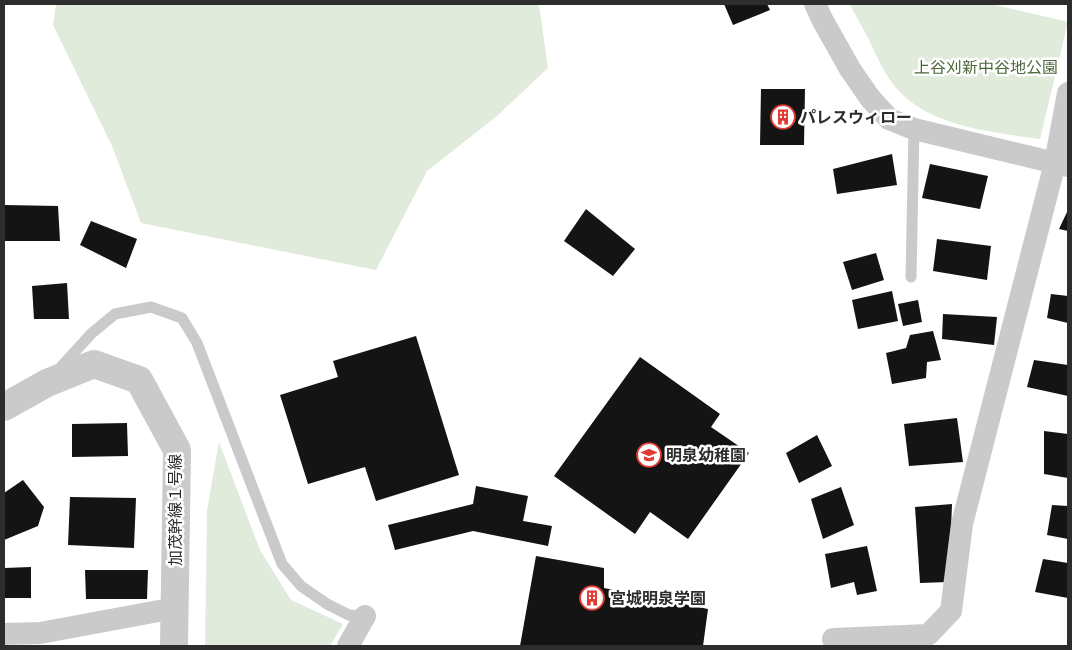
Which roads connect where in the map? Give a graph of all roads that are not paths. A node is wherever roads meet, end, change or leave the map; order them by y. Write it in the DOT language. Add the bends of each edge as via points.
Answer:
graph roads {
  1 [pos="815,4"];
  2 [pos="1068,93"];
  3 [pos="914,129"];
  4 [pos="1061,165"];
  5 [pos="911,277"];
  6 [pos="47,383"];
  7 [pos="4,407"];
  8 [pos="175,608"];
  9 [pos="365,616"];
  10 [pos="4,634"];
  11 [pos="833,639"];
  12 [pos="39,640"];
  13 [pos="928,640"];
  14 [pos="174,646"];
  15 [pos="348,646"];
  1 -- 3 [label="street" via="850,69 870,98 889,119"];
  2 -- 4 [label="street"];
  3 -- 4 [label="street"];
  3 -- 5 [label="lane"];
  4 -- 13 [label="street" via="962,524 951,611"];
  6 -- 7 [label="street, 加茂幹線１号線"];
  6 -- 8 [label="street, 加茂幹線１号線" via="94,364 139,380 177,450"];
  6 -- 9 [label="lane" via="92,333 115,314 151,306 182,318 198,342 282,564 301,586 327,604 349,615"];
  8 -- 12 [label="street"];
  8 -- 14 [label="street, 加茂幹線１号線"];
  9 -- 15 [label="street"];
  10 -- 12 [label="street"];
  11 -- 13 [label="street"];
}
